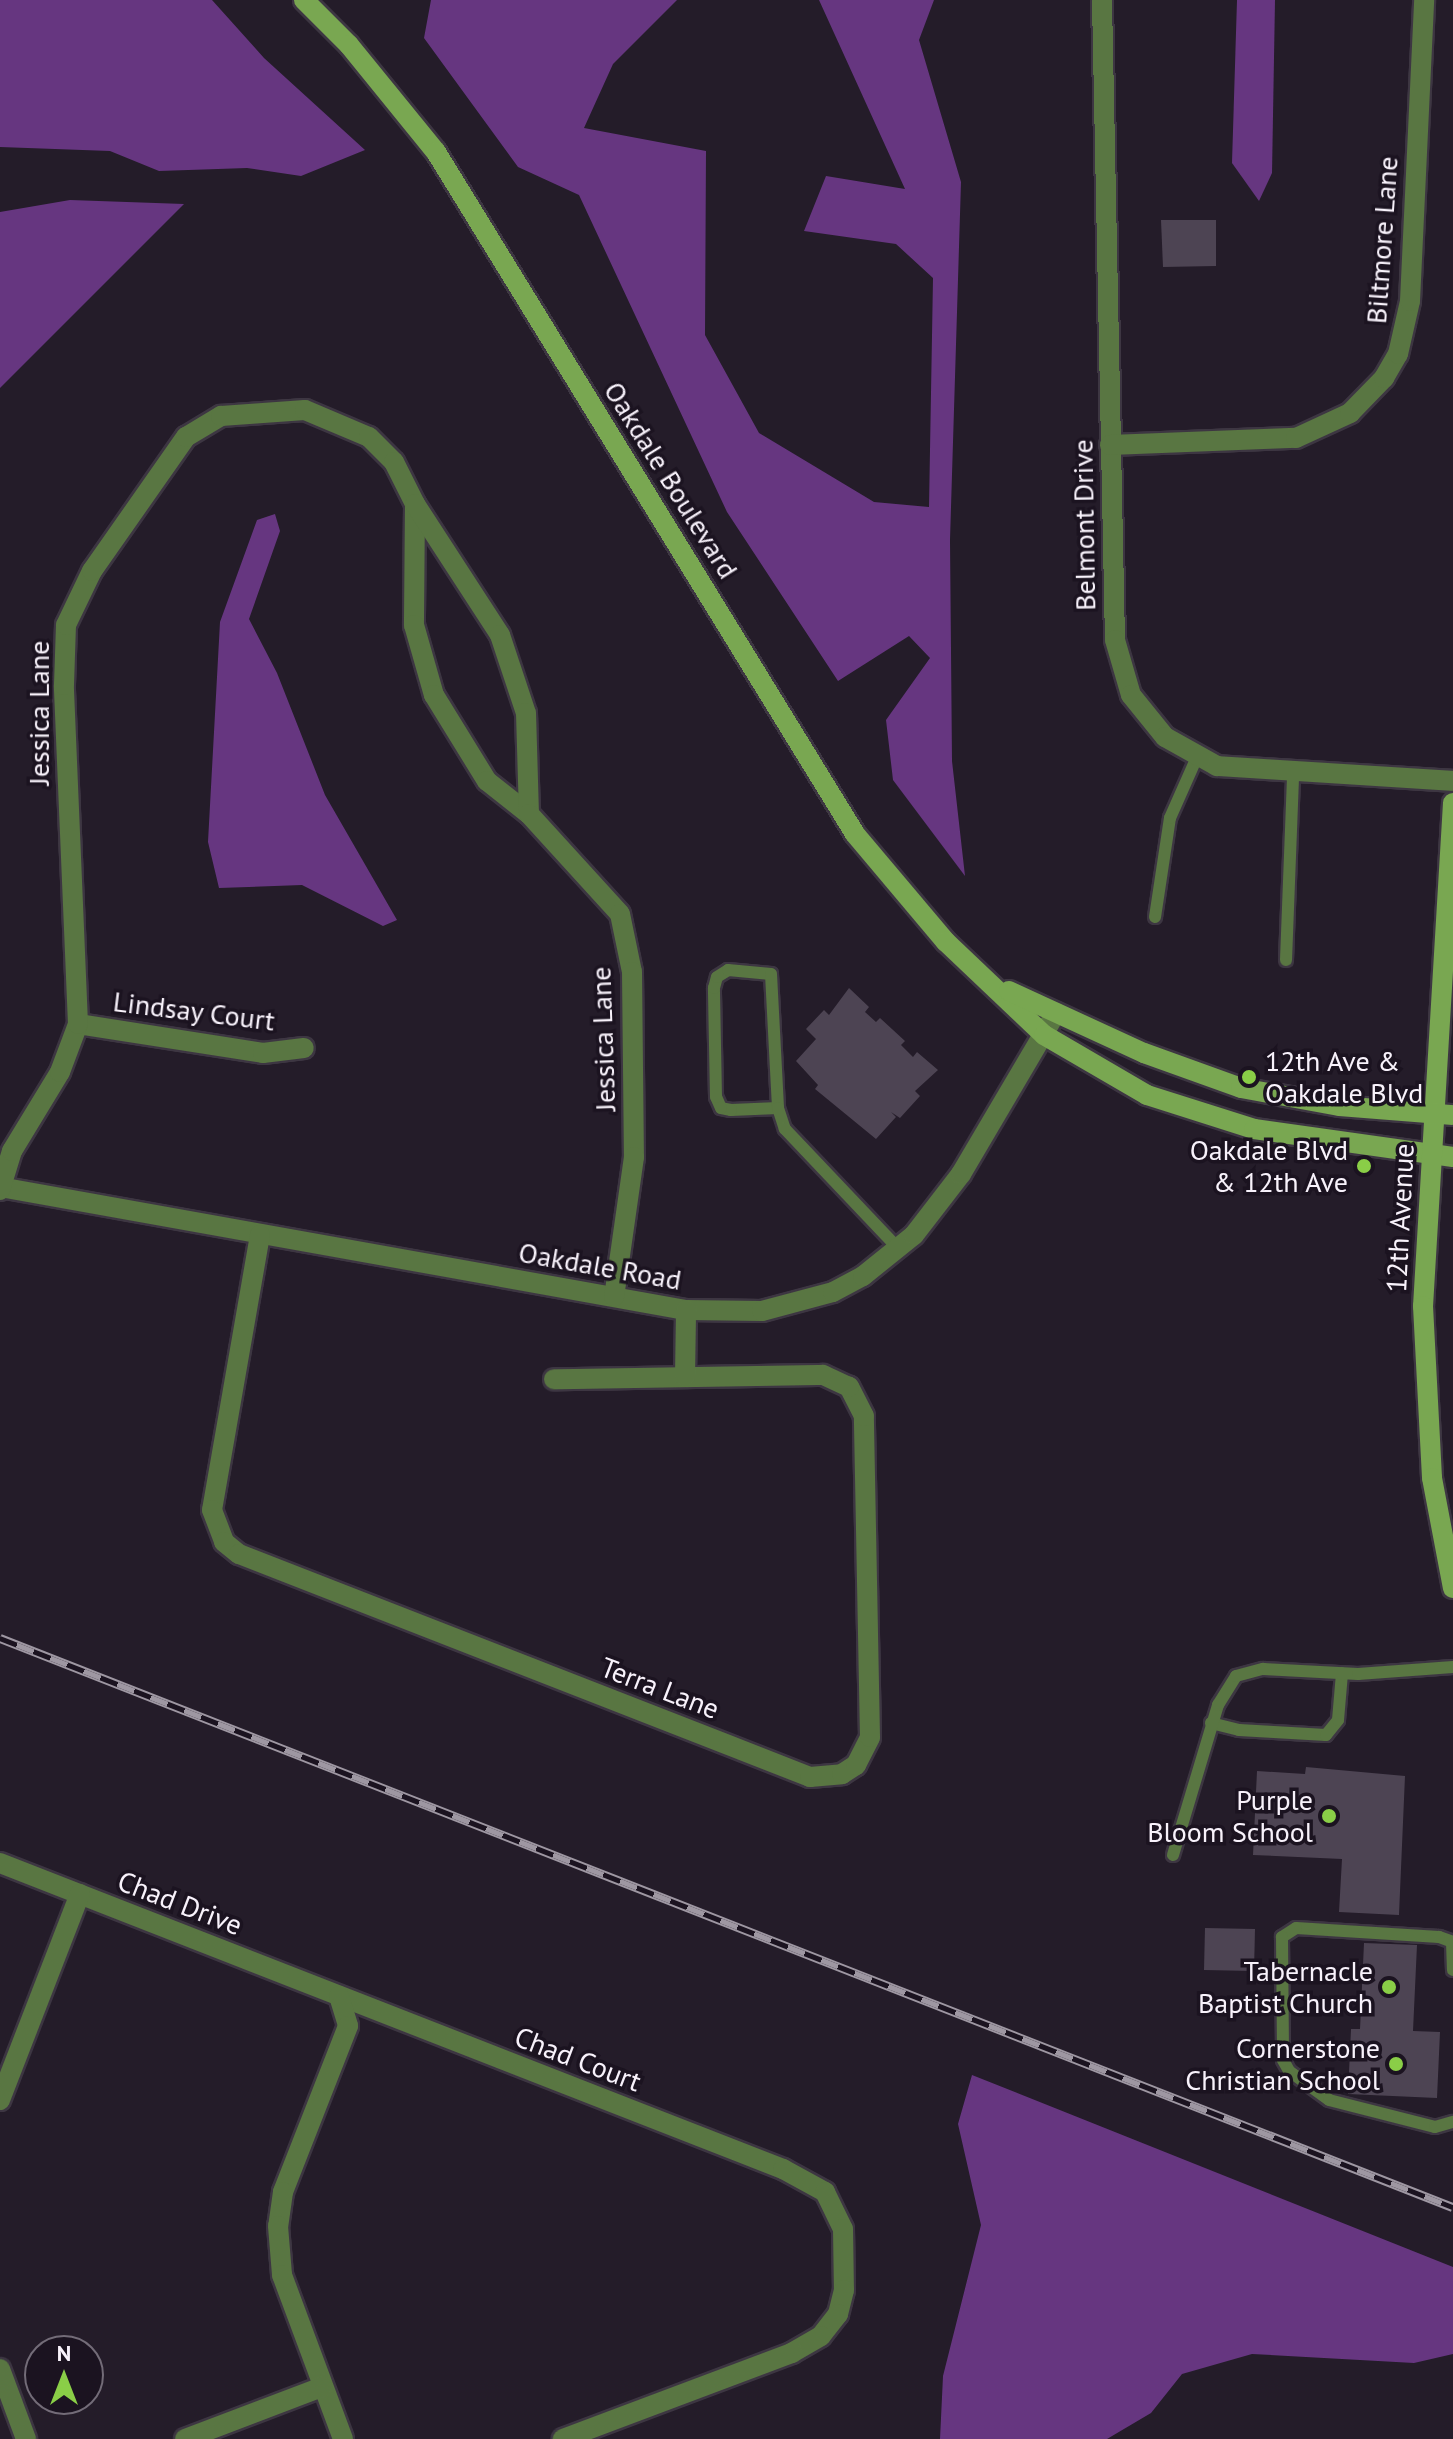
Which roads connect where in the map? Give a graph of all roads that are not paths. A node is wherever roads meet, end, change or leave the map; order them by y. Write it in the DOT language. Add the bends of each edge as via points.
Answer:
graph roads {
  1 [pos="304,0"];
  2 [pos="1102,0"];
  3 [pos="1424,0"];
  4 [pos="1110,445"];
  5 [pos="415,504"];
  6 [pos="1197,757"];
  7 [pos="1293,774"];
  8 [pos="1453,781"];
  9 [pos="1453,803"];
  10 [pos="529,814"];
  11 [pos="1155,917"];
  12 [pos="1286,960"];
  13 [pos="995,985"];
  14 [pos="1056,1013"];
  15 [pos="78,1024"];
  16 [pos="1044,1035"];
  17 [pos="304,1048"];
  18 [pos="778,1108"];
  19 [pos="1443,1114"];
  20 [pos="1431,1154"];
  21 [pos="1453,1157"];
  22 [pos="0,1188"];
  23 [pos="260,1235"];
  24 [pos="899,1249"];
  25 [pos="614,1297"];
  26 [pos="686,1310"];
  27 [pos="685,1377"];
  28 [pos="554,1379"];
  29 [pos="1453,1588"];
  30 [pos="1453,1667"];
  31 [pos="1342,1673"];
  32 [pos="1211,1723"];
  33 [pos="1173,1855"];
  34 [pos="0,1863"];
  35 [pos="80,1894"];
  36 [pos="1452,1942"];
  37 [pos="1453,1970"];
  38 [pos="339,1996"];
  39 [pos="0,2100"];
  40 [pos="1453,2122"];
  41 [pos="0,2369"];
  42 [pos="322,2387"];
  43 [pos="26,2439"];
  44 [pos="185,2439"];
  45 [pos="343,2439"];
  46 [pos="563,2439"];
  1 -- 13 [label="main road, Oakdale Boulevard" via="356,53 436,152 855,834 917,913"];
  2 -- 4 [label="street, Belmont Drive"];
  3 -- 4 [label="street, Biltmore Lane" via="1410,301 1402,340 1384,378 1350,413 1296,438"];
  4 -- 6 [label="street, Belmont Drive" via="1120,668 1145,717"];
  5 -- 10 [label="street, Jessica Lane" via="500,635 526,713"];
  5 -- 10 [label="street, Jessica Lane" via="414,625 434,695 487,781"];
  5 -- 15 [label="street, Jessica Lane" via="394,462 369,437 329,416 305,410 221,416 186,437 92,571 66,625 64,685"];
  6 -- 7 [label="street, Belmont Drive" via="1242,772"];
  6 -- 11 [label="lane" via="1170,818"];
  7 -- 8 [label="street, Belmont Drive"];
  7 -- 12 [label="lane"];
  9 -- 19 [label="main road, 12th Avenue"];
  10 -- 25 [label="street, Jessica Lane" via="620,914 632,972 634,1157"];
  13 -- 14 [label="main road, Oakdale Boulevard"];
  13 -- 16 [label="main road, Oakdale Boulevard"];
  14 -- 16 [label="street, Oakdale Road"];
  14 -- 19 [label="main road, Oakdale Boulevard" via="1241,1088 1285,1099"];
  15 -- 17 [label="street, Lindsay Court" via="263,1053"];
  15 -- 22 [label="street, Jessica Lane" via="60,1072 12,1151"];
  16 -- 20 [label="main road, Oakdale Boulevard" via="1094,1068 1194,1113 1326,1143"];
  16 -- 24 [label="street, Oakdale Road" via="961,1174"];
  18 -- 18 [label="lane" via="771,974 728,970 717,977 714,988 716,1097 721,1108 731,1110"];
  18 -- 24 [label="lane" via="785,1129"];
  19 -- 20 [label="main road, 12th Avenue"];
  20 -- 21 [label="main road, Oakdale Boulevard"];
  20 -- 29 [label="main road, 12th Avenue" via="1423,1371 1432,1478"];
  22 -- 23 [label="street, Oakdale Road"];
  23 -- 25 [label="street, Oakdale Road"];
  23 -- 27 [label="street, Terra Lane" via="212,1510 224,1542 239,1554 810,1777 842,1774 856,1765 870,1737 864,1416 859,1401 849,1387 823,1375"];
  24 -- 26 [label="street, Oakdale Road" via="863,1276 802,1303 762,1311"];
  25 -- 26 [label="street, Oakdale Road"];
  26 -- 27 [label="street"];
  27 -- 28 [label="street, Terra Lane"];
  30 -- 31 [label="lane"];
  31 -- 32 [label="lane" via="1247,1671 1224,1689"];
  31 -- 32 [label="lane" via="1333,1731 1296,1735"];
  32 -- 33 [label="lane"];
  34 -- 35 [label="street, Chad Drive"];
  35 -- 38 [label="street, Chad Drive"];
  35 -- 39 [label="street"];
  36 -- 37 [label="lane"];
  36 -- 40 [label="lane" via="1290,1929 1282,1937 1282,1999 1283,2060 1300,2082 1329,2100 1435,2127"];
  38 -- 42 [label="street" via="348,2026 283,2192 278,2226 282,2275"];
  38 -- 46 [label="street, Chad Court" via="813,2181 834,2204 843,2229 844,2290 838,2314 821,2336 792,2353"];
  41 -- 43 [label="street"];
  42 -- 44 [label="street"];
  42 -- 45 [label="street"];
}
